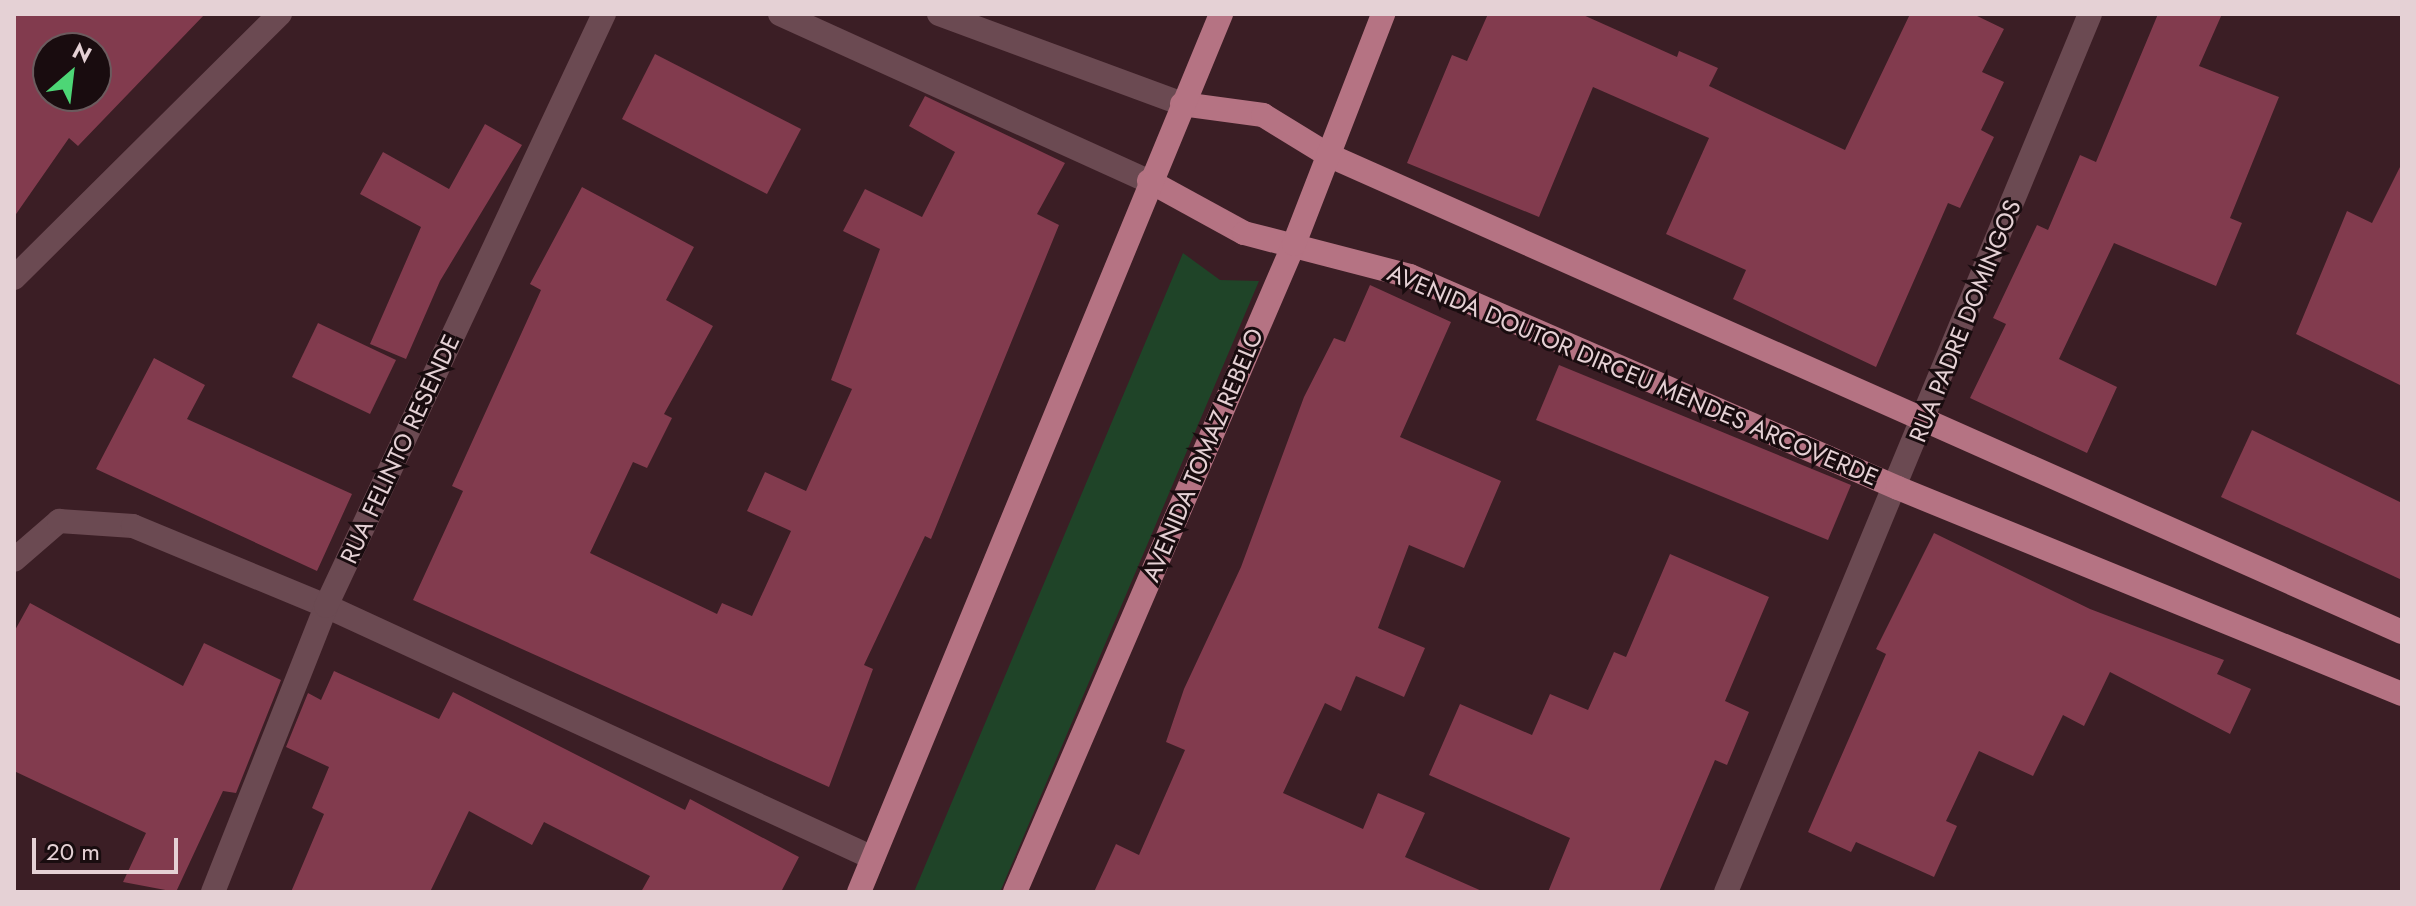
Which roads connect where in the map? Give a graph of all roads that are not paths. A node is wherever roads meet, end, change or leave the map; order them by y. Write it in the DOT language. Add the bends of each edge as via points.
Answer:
graph roads {
  1 [pos="280,14"];
  2 [pos="604,14"];
  3 [pos="780,14"];
  4 [pos="939,14"];
  5 [pos="1221,14"];
  6 [pos="1383,14"];
  7 [pos="2090,14"];
  8 [pos="1182,104"];
  9 [pos="1328,155"];
  10 [pos="1149,181"];
  11 [pos="1294,244"];
  12 [pos="14,278"];
  13 [pos="1923,422"];
  14 [pos="1898,488"];
  15 [pos="14,560"];
  16 [pos="326,606"];
  17 [pos="2402,632"];
  18 [pos="2402,694"];
  19 [pos="873,858"];
  20 [pos="213,892"];
  21 [pos="859,892"];
  22 [pos="1015,892"];
  23 [pos="1726,892"];
  1 -- 12 [label="street"];
  2 -- 16 [label="street, RUA FELINTO RESENDE"];
  3 -- 10 [label="street, AVENIDA DOUTOR DIRCEU MENDES ARCOVERDE"];
  4 -- 8 [label="street"];
  5 -- 8 [label="main road"];
  6 -- 9 [label="main road, AVENIDA TOMAZ REBELO"];
  7 -- 13 [label="street, RUA PADRE DOMINGOS"];
  8 -- 9 [label="main road" via="1263,115"];
  8 -- 10 [label="main road"];
  9 -- 11 [label="main road, AVENIDA TOMAZ REBELO"];
  9 -- 13 [label="main road"];
  10 -- 11 [label="main road, AVENIDA DOUTOR DIRCEU MENDES ARCOVERDE" via="1244,233"];
  10 -- 19 [label="main road"];
  11 -- 14 [label="main road, AVENIDA DOUTOR DIRCEU MENDES ARCOVERDE" via="1410,276"];
  11 -- 22 [label="main road, AVENIDA TOMAZ REBELO"];
  13 -- 14 [label="street, RUA PADRE DOMINGOS"];
  13 -- 17 [label="main road"];
  14 -- 18 [label="main road, AVENIDA DOUTOR DIRCEU MENDES ARCOVERDE"];
  14 -- 23 [label="street, RUA PADRE DOMINGOS"];
  15 -- 16 [label="street" via="59,521 133,526"];
  16 -- 19 [label="street"];
  16 -- 20 [label="street, RUA FELINTO RESENDE"];
  19 -- 21 [label="main road"];
}
